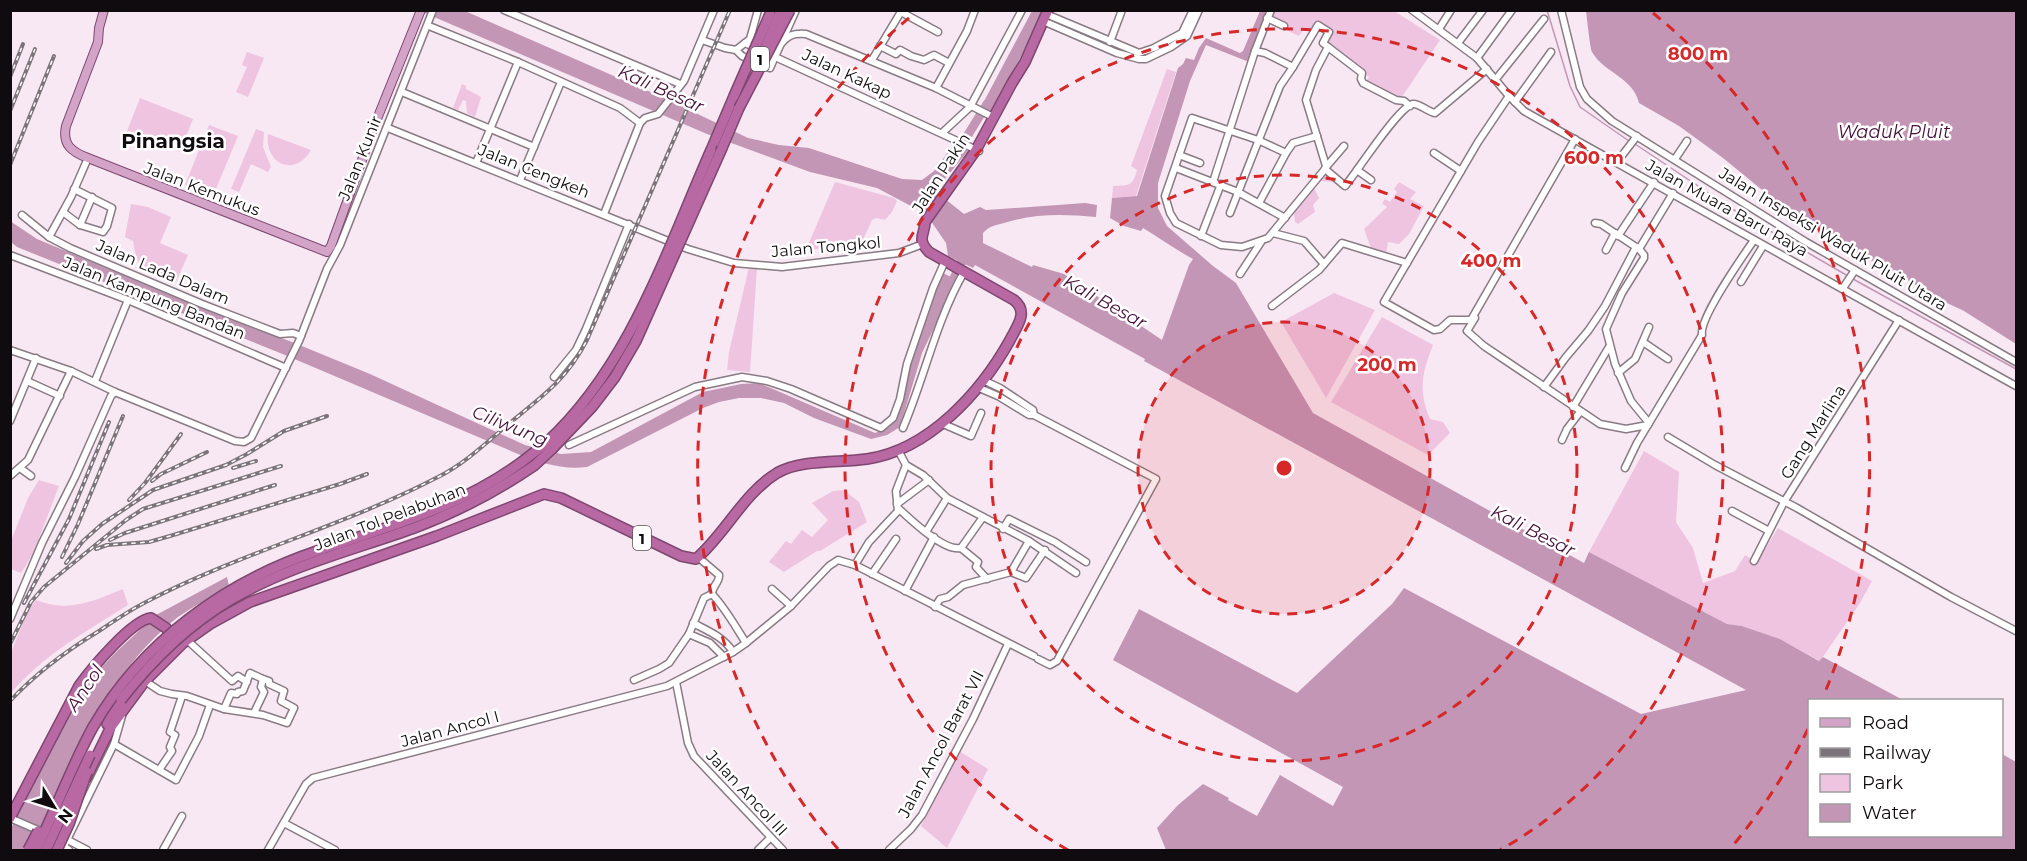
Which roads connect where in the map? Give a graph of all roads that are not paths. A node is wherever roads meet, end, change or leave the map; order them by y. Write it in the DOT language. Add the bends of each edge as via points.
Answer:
graph roads {
  1 [pos="104,10"];
  2 [pos="434,10"];
  3 [pos="504,10"];
  4 [pos="714,10"];
  5 [pos="758,10"];
  6 [pos="781,10"];
  7 [pos="789,10"];
  8 [pos="796,10"];
  9 [pos="975,10"];
  10 [pos="1022,10"];
  11 [pos="1122,10"];
  12 [pos="1193,10"];
  13 [pos="1199,10"];
  14 [pos="1270,10"];
  15 [pos="1412,10"];
  16 [pos="1451,10"];
  17 [pos="1483,10"];
  18 [pos="1512,10"];
  19 [pos="1561,10"];
  20 [pos="901,11"];
  21 [pos="420,12"];
  22 [pos="770,12"];
  23 [pos="1046,15"];
  24 [pos="431,18"];
  25 [pos="1267,18"];
  26 [pos="1544,19"];
  27 [pos="429,26"];
  28 [pos="1284,26"];
  29 [pos="1438,29"];
  30 [pos="938,32"];
  31 [pos="702,40"];
  32 [pos="748,41"];
  33 [pos="1104,42"];
  34 [pos="1458,43"];
  35 [pos="880,46"];
  36 [pos="1328,47"];
  37 [pos="736,50"];
  38 [pos="778,50"];
  39 [pos="1119,50"];
  40 [pos="1255,51"];
  41 [pos="1551,52"];
  42 [pos="1477,58"];
  43 [pos="873,60"];
  44 [pos="518,62"];
  45 [pos="949,63"];
  46 [pos="1293,68"];
  47 [pos="1487,69"];
  48 [pos="1018,75"];
  49 [pos="1496,80"];
  50 [pos="561,82"];
  51 [pos="680,84"];
  52 [pos="936,88"];
  53 [pos="402,92"];
  54 [pos="1509,96"];
  55 [pos="1515,102"];
  56 [pos="1410,106"];
  57 [pos="739,108"];
  58 [pos="973,109"];
  59 [pos="992,117"];
  60 [pos="640,123"];
  61 [pos="388,128"];
  62 [pos="490,129"];
  63 [pos="1229,130"];
  64 [pos="942,134"];
  65 [pos="1317,136"];
  66 [pos="1637,136"];
  67 [pos="1575,139"];
  68 [pos="1258,140"];
  69 [pos="1687,141"];
  70 [pos="1344,146"];
  71 [pos="534,147"];
  72 [pos="976,150"];
  73 [pos="1286,153"];
  74 [pos="1434,153"];
  75 [pos="1179,155"];
  76 [pos="88,158"];
  77 [pos="1674,159"];
  78 [pos="1617,162"];
  79 [pos="476,163"];
  80 [pos="1200,163"];
  81 [pos="1176,168"];
  82 [pos="1325,168"];
  83 [pos="1357,170"];
  84 [pos="1461,171"];
  85 [pos="520,180"];
  86 [pos="1371,180"];
  87 [pos="1213,182"];
  88 [pos="1654,182"];
  89 [pos="1221,184"];
  90 [pos="75,189"];
  91 [pos="1239,192"];
  92 [pos="1673,193"];
  93 [pos="92,197"];
  94 [pos="1259,203"];
  95 [pos="63,212"];
  96 [pos="1230,213"];
  97 [pos="604,214"];
  98 [pos="22,215"];
  99 [pos="1285,218"];
  100 [pos="1595,223"];
  101 [pos="629,224"];
  102 [pos="81,225"];
  103 [pos="1273,233"];
  104 [pos="1616,235"];
  105 [pos="1201,236"];
  106 [pos="49,237"];
  107 [pos="1754,240"];
  108 [pos="1262,242"];
  109 [pos="923,244"];
  110 [pos="1763,246"];
  111 [pos="1637,248"];
  112 [pos="328,250"];
  113 [pos="1606,250"];
  114 [pos="10,255"];
  115 [pos="946,262"];
  116 [pos="1407,263"];
  117 [pos="1324,264"];
  118 [pos="1855,270"];
  119 [pos="964,272"];
  120 [pos="1240,274"];
  121 [pos="1741,282"];
  122 [pos="1843,288"];
  123 [pos="128,300"];
  124 [pos="1272,306"];
  125 [pos="1475,312"];
  126 [pos="310,315"];
  127 [pos="1899,320"];
  128 [pos="1650,327"];
  129 [pos="300,338"];
  130 [pos="1643,342"];
  131 [pos="1609,347"];
  132 [pos="10,350"];
  133 [pos="36,358"];
  134 [pos="1668,359"];
  135 [pos="2016,362"];
  136 [pos="288,364"];
  137 [pos="70,371"];
  138 [pos="1618,373"];
  139 [pos="554,377"];
  140 [pos="27,381"];
  141 [pos="95,381"];
  142 [pos="980,383"];
  143 [pos="2016,386"];
  144 [pos="1544,387"];
  145 [pos="115,392"];
  146 [pos="60,396"];
  147 [pos="1573,407"];
  148 [pos="1580,412"];
  149 [pos="981,413"];
  150 [pos="10,421"];
  151 [pos="941,423"];
  152 [pos="1648,424"];
  153 [pos="903,428"];
  154 [pos="1668,437"];
  155 [pos="1562,440"];
  156 [pos="569,445"];
  157 [pos="898,450"];
  158 [pos="906,465"];
  159 [pos="20,468"];
  160 [pos="1625,468"];
  161 [pos="10,476"];
  162 [pos="31,476"];
  163 [pos="928,480"];
  164 [pos="947,498"];
  165 [pos="1784,502"];
  166 [pos="898,507"];
  167 [pos="1732,511"];
  168 [pos="983,518"];
  169 [pos="1003,529"];
  170 [pos="1770,531"];
  171 [pos="926,532"];
  172 [pos="934,537"];
  173 [pos="896,539"];
  174 [pos="1029,541"];
  175 [pos="961,548"];
  176 [pos="1045,550"];
  177 [pos="698,557"];
  178 [pos="1754,561"];
  179 [pos="1086,562"];
  180 [pos="855,565"];
  181 [pos="1011,572"];
  182 [pos="1076,573"];
  183 [pos="872,574"];
  184 [pos="987,579"];
  185 [pos="772,589"];
  186 [pos="905,591"];
  187 [pos="712,594"];
  188 [pos="13,605"];
  189 [pos="791,606"];
  190 [pos="935,607"];
  191 [pos="10,619"];
  192 [pos="2016,620"];
  193 [pos="693,623"];
  194 [pos="2014,630"];
  195 [pos="689,634"];
  196 [pos="183,641"];
  197 [pos="746,643"];
  198 [pos="1008,644"];
  199 [pos="733,652"];
  200 [pos="724,657"];
  201 [pos="263,679"];
  202 [pos="634,680"];
  203 [pos="145,681"];
  204 [pos="247,682"];
  205 [pos="676,682"];
  206 [pos="182,696"];
  207 [pos="210,705"];
  208 [pos="125,707"];
  209 [pos="224,709"];
  210 [pos="254,713"];
  211 [pos="114,744"];
  212 [pos="84,745"];
  213 [pos="90,755"];
  214 [pos="159,770"];
  215 [pos="182,816"];
  216 [pos="11,818"];
  217 [pos="284,823"];
  218 [pos="770,838"];
  219 [pos="61,843"];
  220 [pos="28,850"];
  221 [pos="36,850"];
  222 [pos="46,850"];
  223 [pos="52,850"];
  224 [pos="87,850"];
  225 [pos="164,850"];
  226 [pos="268,850"];
  227 [pos="335,850"];
  228 [pos="758,850"];
  229 [pos="783,850"];
  230 [pos="890,850"];
  1 -- 76 [label="main road, Jalan Kemukus" via="99,42 64,132 67,146"];
  2 -- 24 [label="street"];
  3 -- 51 [label="street"];
  4 -- 31 [label="street"];
  5 -- 32 [label="street"];
  6 -- 57 [label="highway, Jalan Tol Pelabuhan / 1, bridge"];
  7 -- 57 [label="highway, bridge"];
  8 -- 38 [label="street"];
  9 -- 45 [label="street"];
  10 -- 58 [label="street"];
  11 -- 33 [label="street"];
  12 -- 39 [label="street" via="1182,33 1172,40 1139,53"];
  13 -- 39 [label="street" via="1187,36 1156,55 1139,59"];
  14 -- 25 [label="street"];
  15 -- 29 [label="street, Jalan Muara Baru Raya"];
  16 -- 29 [label="street"];
  17 -- 34 [label="street"];
  18 -- 42 [label="street"];
  19 -- 66 [label="street, Jalan Inspeksi Waduk Pluit Utara" via="1578,80 1587,99"];
  20 -- 30 [label="street"];
  20 -- 35 [label="street"];
  21 -- 112 [label="main road, Jalan Kunir"];
  22 -- 212 [label="highway, Jalan Tol Pelabuhan / 1, bridge" via="638,315 609,369 573,416 516,467 476,491 425,514 265,571 211,603 148,655 116,693"];
  23 -- 33 [label="street"];
  23 -- 48 [label="highway, Jalan Pakin"];
  24 -- 27 [label="street, Jalan Kunir"];
  24 -- 126 [label="street, Jalan Kunir"];
  25 -- 28 [label="street"];
  25 -- 40 [label="street"];
  26 -- 49 [label="street"];
  27 -- 44 [label="street"];
  27 -- 53 [label="street, Jalan Kunir"];
  29 -- 34 [label="street, Jalan Muara Baru Raya"];
  31 -- 37 [label="street"];
  31 -- 51 [label="street"];
  32 -- 37 [label="street"];
  32 -- 38 [label="street, Jalan Kakap"];
  33 -- 39 [label="street"];
  34 -- 42 [label="street, Jalan Muara Baru Raya"];
  35 -- 43 [label="street"];
  35 -- 45 [label="street" via="896,54 900,50 924,60 934,56"];
  36 -- 46 [label="street" via="1323,44 1329,32 1318,25"];
  36 -- 56 [label="street" via="1362,73 1363,83"];
  36 -- 65 [label="street" via="1306,98"];
  37 -- 38 [label="street" via="770,68"];
  38 -- 43 [label="street" via="788,36 806,34"];
  38 -- 64 [label="street, Jalan Kakap"];
  40 -- 46 [label="street"];
  40 -- 63 [label="street"];
  41 -- 55 [label="street"];
  42 -- 47 [label="street, Jalan Muara Baru Raya"];
  43 -- 52 [label="street"];
  44 -- 50 [label="street"];
  44 -- 62 [label="street"];
  45 -- 52 [label="street"];
  46 -- 68 [label="street" via="1280,86"];
  47 -- 49 [label="street, Jalan Muara Baru Raya"];
  47 -- 56 [label="street" via="1431,116 1416,105"];
  48 -- 59 [label="highway, Jalan Pakin"];
  48 -- 72 [label="highway, Jalan Pakin"];
  49 -- 54 [label="street, Jalan Muara Baru Raya"];
  50 -- 60 [label="street" via="620,108"];
  50 -- 71 [label="street"];
  51 -- 60 [label="street" via="657,114"];
  52 -- 58 [label="street"];
  53 -- 61 [label="street, Jalan Kunir"];
  53 -- 62 [label="street"];
  54 -- 55 [label="street, Jalan Muara Baru Raya"];
  54 -- 84 [label="street"];
  55 -- 67 [label="street, Jalan Muara Baru Raya"];
  56 -- 83 [label="street" via="1386,130"];
  57 -- 213 [label="highway, Jalan Tol Pelabuhan / 1, bridge" via="636,341 610,384 562,440 512,481 455,511 292,571 220,606 176,640 141,675 113,713"];
  58 -- 59 [label="street"];
  58 -- 64 [label="street"];
  59 -- 72 [label="highway, Jalan Pakin"];
  60 -- 97 [label="street"];
  61 -- 79 [label="street, Jalan Cengkeh"];
  61 -- 126 [label="street, Jalan Kunir" via="341,249"];
  62 -- 71 [label="street"];
  62 -- 79 [label="street"];
  63 -- 68 [label="street"];
  63 -- 75 [label="street" via="1192,118"];
  63 -- 87 [label="street"];
  64 -- 72 [label="street, Jalan Kakap"];
  65 -- 73 [label="street" via="1295,142"];
  65 -- 82 [label="street"];
  66 -- 77 [label="street, Jalan Inspeksi Waduk Pluit Utara"];
  66 -- 78 [label="street"];
  67 -- 78 [label="street, Jalan Muara Baru Raya"];
  67 -- 125 [label="street"];
  68 -- 73 [label="street"];
  68 -- 91 [label="street"];
  69 -- 77 [label="street"];
  70 -- 82 [label="street"];
  71 -- 85 [label="street"];
  72 -- 109 [label="highway, Jalan Pakin" via="926,224 921,235"];
  73 -- 94 [label="street"];
  74 -- 84 [label="street"];
  75 -- 80 [label="street"];
  75 -- 81 [label="street"];
  76 -- 90 [label="street"];
  76 -- 112 [label="main road, Jalan Kemukus"];
  77 -- 118 [label="street, Jalan Inspeksi Waduk Pluit Utara"];
  78 -- 88 [label="street, Jalan Muara Baru Raya"];
  79 -- 85 [label="street, Jalan Cengkeh"];
  81 -- 87 [label="street"];
  81 -- 105 [label="street" via="1165,196 1170,213 1176,223"];
  82 -- 83 [label="street" via="1344,186"];
  82 -- 99 [label="street"];
  83 -- 86 [label="street"];
  84 -- 116 [label="street"];
  85 -- 97 [label="street, Jalan Cengkeh"];
  87 -- 89 [label="street"];
  88 -- 92 [label="street, Jalan Muara Baru Raya"];
  88 -- 104 [label="street"];
  89 -- 91 [label="street"];
  89 -- 105 [label="street"];
  90 -- 93 [label="street, Jalan Lada Dalam"];
  90 -- 95 [label="street"];
  91 -- 94 [label="street"];
  91 -- 96 [label="street"];
  92 -- 107 [label="street, Jalan Muara Baru Raya"];
  92 -- 111 [label="street"];
  93 -- 102 [label="street"];
  93 -- 102 [label="street, Jalan Lada Dalam" via="112,208 107,226 103,232"];
  94 -- 99 [label="street"];
  95 -- 102 [label="street, Jalan Lada Dalam"];
  95 -- 106 [label="street"];
  97 -- 101 [label="street, Jalan Cengkeh"];
  98 -- 106 [label="street, Jalan Lada Dalam"];
  99 -- 103 [label="street"];
  100 -- 104 [label="street"];
  101 -- 109 [label="street, Jalan Tongkol" via="713,258 748,266 819,264 899,253"];
  101 -- 139 [label="street" via="576,350"];
  103 -- 108 [label="street"];
  103 -- 117 [label="street" via="1300,239"];
  104 -- 111 [label="street"];
  104 -- 113 [label="street"];
  105 -- 108 [label="street" via="1234,248"];
  106 -- 129 [label="street, Jalan Lada Dalam" via="202,304"];
  107 -- 110 [label="street, Jalan Muara Baru Raya"];
  107 -- 152 [label="street" via="1713,304 1702,334"];
  108 -- 120 [label="street"];
  109 -- 115 [label="highway"];
  110 -- 121 [label="street"];
  110 -- 122 [label="street, Jalan Muara Baru Raya"];
  111 -- 131 [label="street" via="1644,252 1644,258 1606,329"];
  111 -- 144 [label="street" via="1599,314"];
  114 -- 123 [label="street, Jalan Kampung Bandan"];
  115 -- 119 [label="highway"];
  115 -- 156 [label="street" via="911,353 893,418 881,428 791,389 741,377 695,387"];
  116 -- 117 [label="street" via="1344,242"];
  116 -- 125 [label="street" via="1384,302 1437,331 1450,320 1471,320"];
  117 -- 124 [label="street"];
  118 -- 122 [label="street"];
  118 -- 135 [label="street, Jalan Inspeksi Waduk Pluit Utara"];
  119 -- 142 [label="highway" via="1019,304 1023,312 1005,349"];
  119 -- 153 [label="street" via="939,325"];
  122 -- 127 [label="street, Jalan Muara Baru Raya"];
  123 -- 136 [label="street, Jalan Kampung Bandan"];
  123 -- 141 [label="street"];
  125 -- 144 [label="street" via="1467,331"];
  126 -- 129 [label="street, Jalan Kunir"];
  127 -- 143 [label="street, Jalan Muara Baru Raya"];
  127 -- 165 [label="street, Gang Marlina"];
  128 -- 130 [label="street"];
  129 -- 136 [label="street, Jalan Kunir"];
  130 -- 134 [label="street"];
  130 -- 138 [label="street" via="1633,361"];
  131 -- 138 [label="street"];
  131 -- 147 [label="street"];
  132 -- 133 [label="street"];
  133 -- 137 [label="street"];
  133 -- 140 [label="street"];
  136 -- 145 [label="street" via="254,434 244,442"];
  137 -- 141 [label="street"];
  137 -- 146 [label="street"];
  138 -- 152 [label="street"];
  140 -- 146 [label="street"];
  140 -- 150 [label="street"];
  141 -- 145 [label="street"];
  142 -- 151 [label="highway"];
  142 -- 198 [label="street" via="1000,388 1033,410 1034,415 1156,479 1057,661 1050,665"];
  144 -- 147 [label="street"];
  145 -- 188 [label="street"];
  146 -- 159 [label="street"];
  147 -- 148 [label="street"];
  148 -- 152 [label="street" via="1602,425 1626,429"];
  148 -- 155 [label="street"];
  149 -- 151 [label="street" via="971,436"];
  151 -- 157 [label="highway"];
  152 -- 160 [label="street"];
  154 -- 165 [label="street"];
  157 -- 158 [label="street"];
  157 -- 177 [label="highway" via="868,459 798,465 781,471 760,485"];
  158 -- 163 [label="street"];
  158 -- 166 [label="street" via="896,491"];
  159 -- 161 [label="street"];
  159 -- 162 [label="street"];
  163 -- 164 [label="street"];
  163 -- 166 [label="street"];
  164 -- 168 [label="street"];
  164 -- 171 [label="street"];
  165 -- 170 [label="street, Gang Marlina"];
  165 -- 194 [label="street"];
  166 -- 171 [label="street"];
  166 -- 180 [label="street"];
  167 -- 170 [label="street"];
  168 -- 169 [label="street"];
  168 -- 175 [label="street"];
  169 -- 174 [label="street"];
  169 -- 179 [label="street" via="1009,519"];
  170 -- 178 [label="street, Gang Marlina"];
  171 -- 172 [label="street"];
  172 -- 175 [label="street" via="954,549"];
  172 -- 186 [label="street"];
  173 -- 183 [label="street"];
  174 -- 176 [label="street"];
  174 -- 181 [label="street"];
  175 -- 184 [label="street" via="978,563 976,567"];
  176 -- 181 [label="street" via="1026,578"];
  176 -- 182 [label="street"];
  177 -- 187 [label="street" via="719,575"];
  177 -- 196 [label="highway, 1" via="681,556 556,496 544,494 250,602"];
  180 -- 183 [label="street"];
  180 -- 189 [label="street, Jalan Ancol I" via="838,560 832,563"];
  181 -- 184 [label="street"];
  183 -- 186 [label="street"];
  184 -- 190 [label="street" via="957,588"];
  185 -- 189 [label="street"];
  186 -- 190 [label="street"];
  187 -- 193 [label="street" via="704,598"];
  187 -- 197 [label="street" via="727,610"];
  188 -- 191 [label="street"];
  189 -- 197 [label="street, Jalan Ancol I"];
  190 -- 198 [label="street"];
  192 -- 194 [label="street"];
  193 -- 195 [label="street"];
  193 -- 199 [label="street" via="720,637"];
  195 -- 200 [label="street" via="710,643"];
  195 -- 202 [label="street" via="669,663"];
  196 -- 203 [label="highway, 1"];
  196 -- 204 [label="street" via="232,681 238,676"];
  196 -- 216 [label="highway" via="151,618 125,634 85,678"];
  197 -- 199 [label="street, Jalan Ancol I"];
  198 -- 230 [label="street, Jalan Ancol Barat VII" via="922,815"];
  199 -- 200 [label="street, Jalan Ancol I"];
  200 -- 205 [label="street, Jalan Ancol I"];
  201 -- 204 [label="street" via="250,673"];
  201 -- 210 [label="street" via="264,692"];
  201 -- 210 [label="street" via="284,692 280,701 295,710 287,723"];
  203 -- 206 [label="street" via="160,691"];
  203 -- 208 [label="highway, 1"];
  204 -- 209 [label="street" via="242,692 231,693"];
  205 -- 217 [label="street, Jalan Ancol I" via="313,778"];
  205 -- 218 [label="street, Jalan Ancol III" via="694,756"];
  206 -- 207 [label="street"];
  206 -- 214 [label="street" via="171,726 170,732 175,735 172,751"];
  207 -- 209 [label="street"];
  207 -- 214 [label="street" via="177,779"];
  208 -- 211 [label="street"];
  208 -- 219 [label="highway, 1" via="106,736"];
  209 -- 210 [label="street"];
  211 -- 214 [label="street"];
  211 -- 219 [label="street"];
  212 -- 220 [label="highway, bridge"];
  212 -- 221 [label="highway, Jalan Tol Pelabuhan / 1, bridge"];
  213 -- 219 [label="highway, bridge"];
  213 -- 222 [label="highway, Jalan Tol Pelabuhan / 1, bridge"];
  215 -- 225 [label="street"];
  216 -- 219 [label="street"];
  217 -- 226 [label="street, Jalan Ancol I"];
  217 -- 227 [label="street"];
  218 -- 228 [label="street"];
  218 -- 229 [label="street, Jalan Ancol III"];
  219 -- 223 [label="highway, 1"];
  219 -- 224 [label="street"];
}
